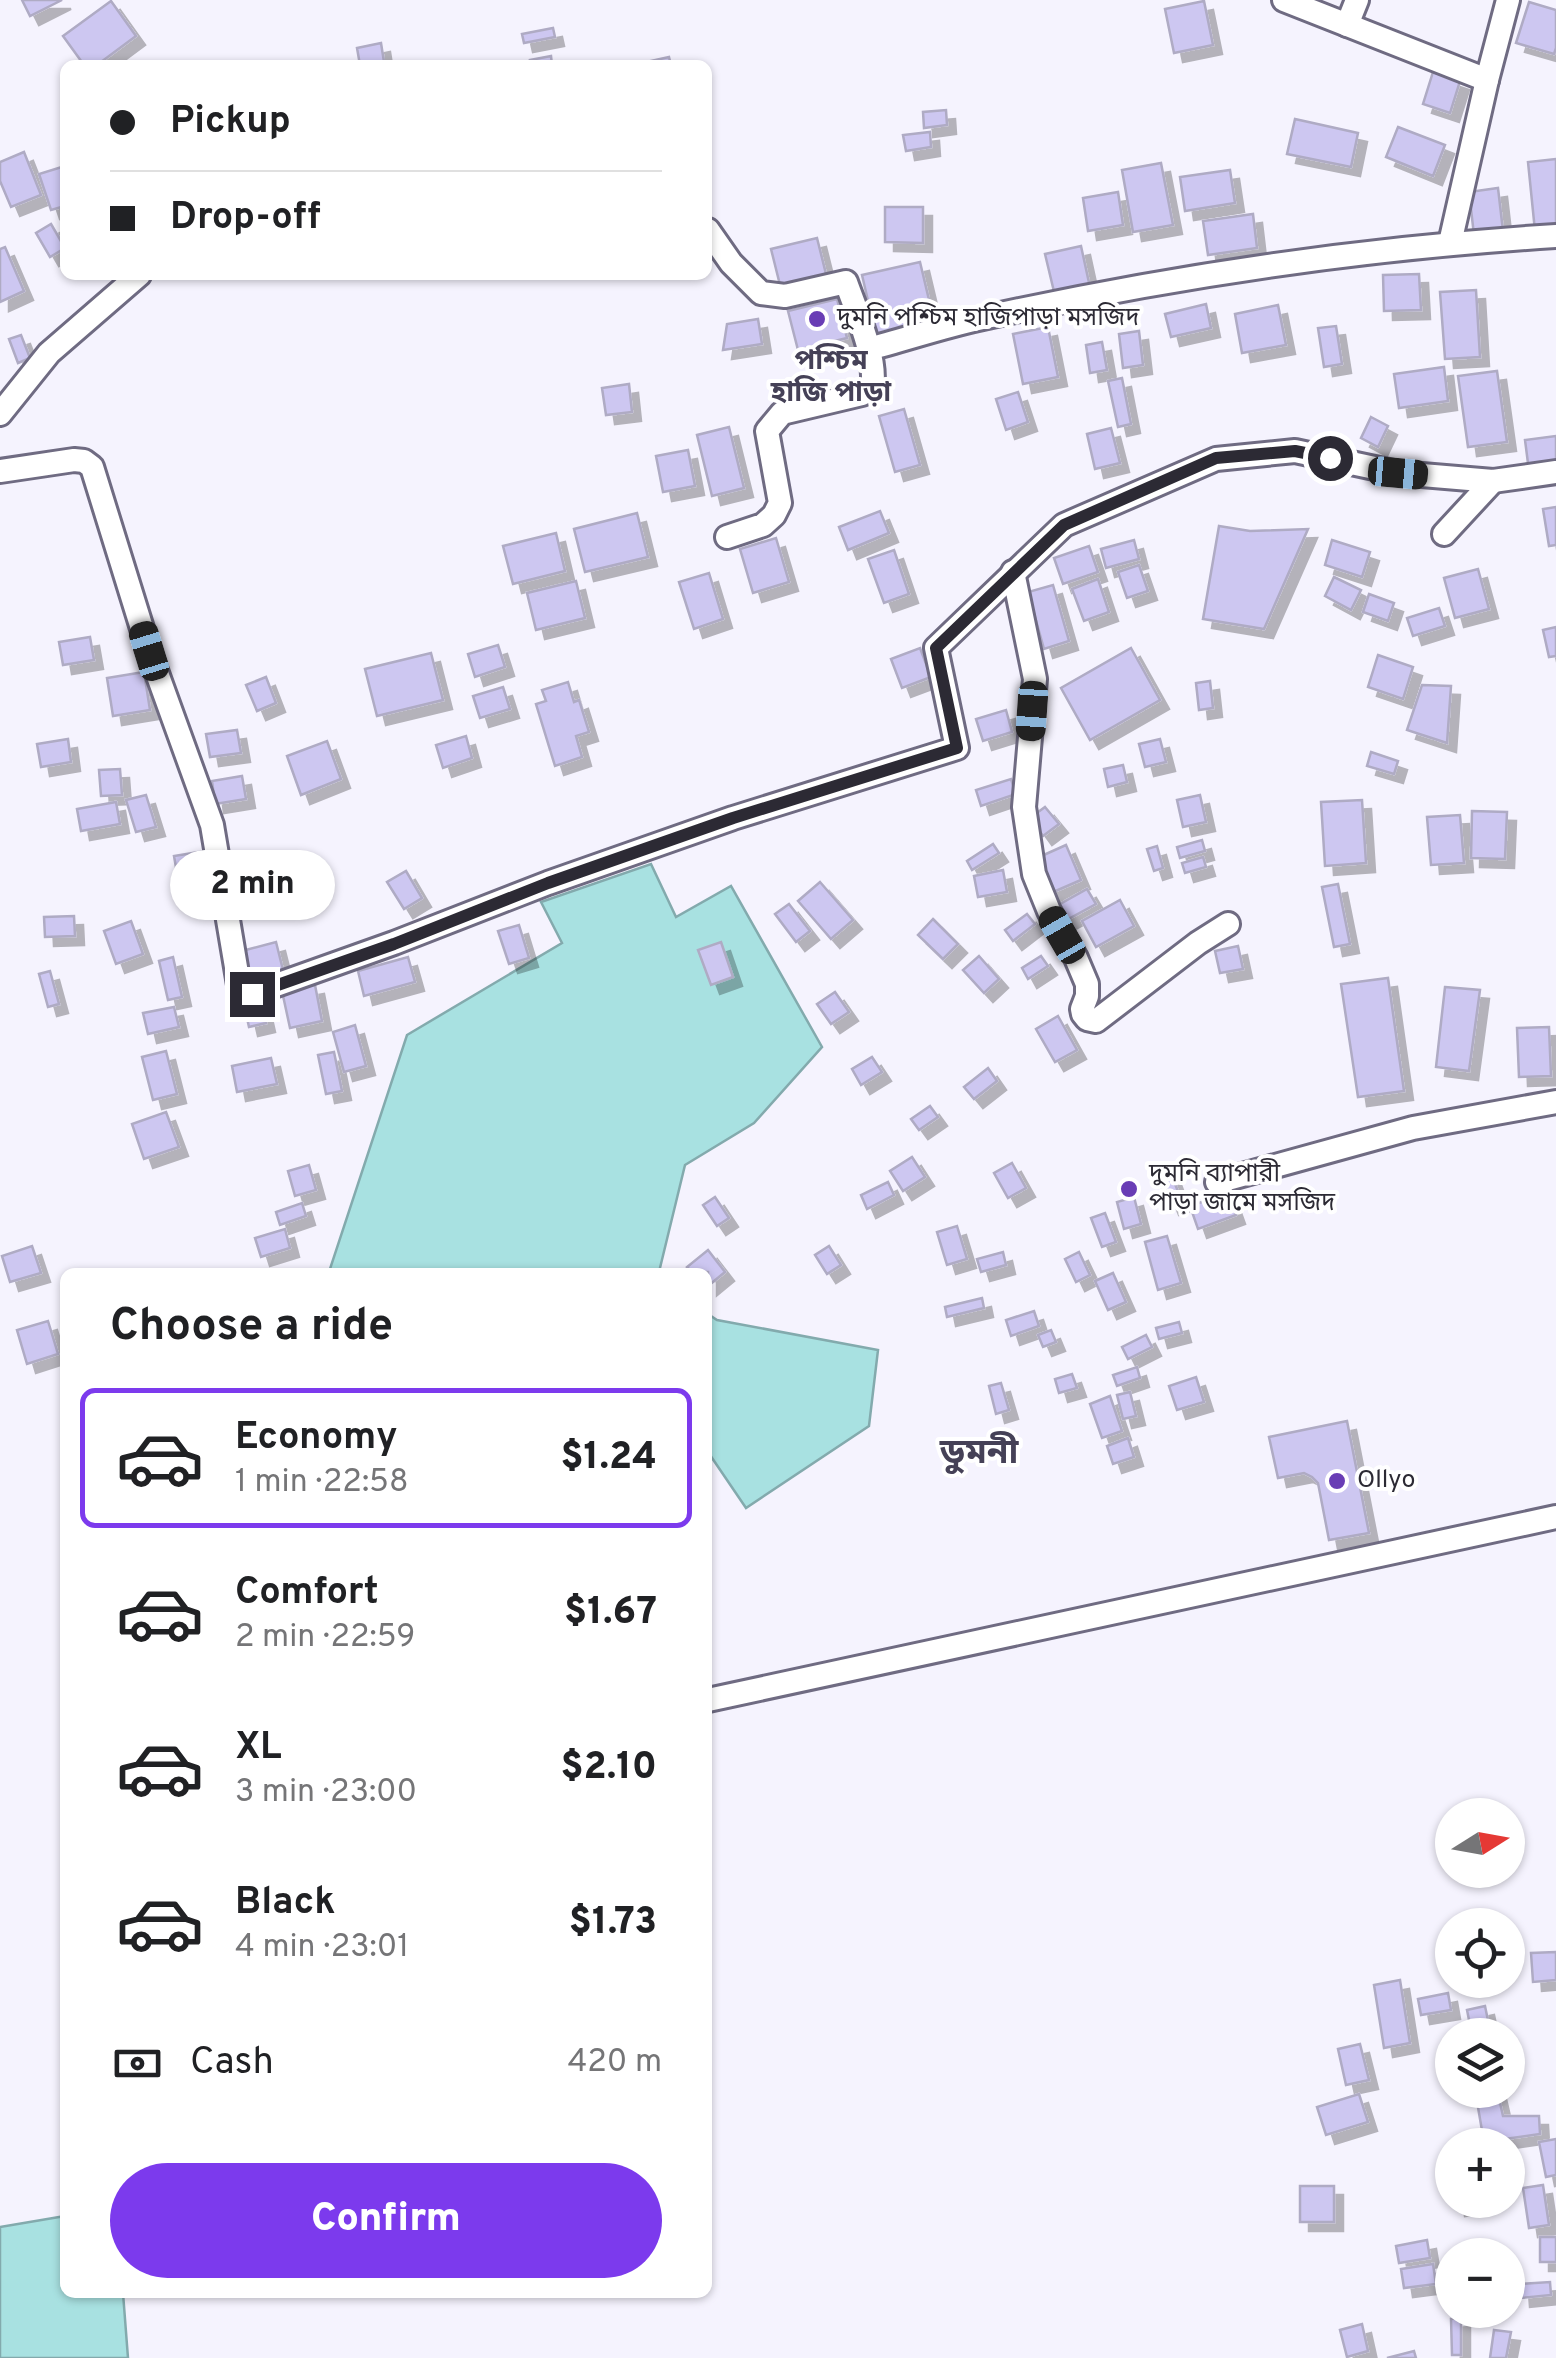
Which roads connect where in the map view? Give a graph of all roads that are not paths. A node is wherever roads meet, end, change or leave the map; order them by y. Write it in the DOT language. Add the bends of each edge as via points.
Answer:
graph roads {
  1 [pos="1284,0"];
  2 [pos="1357,0"];
  3 [pos="1508,0"];
  4 [pos="1347,25"];
  5 [pos="1487,80"];
  6 [pos="712,236"];
  7 [pos="1556,236"];
  8 [pos="1450,242"];
  9 [pos="133,280"];
  10 [pos="868,349"];
  11 [pos="0,414"];
  12 [pos="0,471"];
  13 [pos="1556,472"];
  14 [pos="1494,480"];
  15 [pos="1444,534"];
  16 [pos="727,537"];
  17 [pos="1013,572"];
  18 [pos="1228,924"];
  19 [pos="1556,1102"];
  20 [pos="1218,1182"];
  21 [pos="1556,1517"];
  22 [pos="712,1699"];
  1 -- 4 [label="street"];
  2 -- 4 [label="street"];
  3 -- 5 [label="street"];
  4 -- 5 [label="street"];
  5 -- 8 [label="street"];
  6 -- 10 [label="street" via="761,293 785,296 846,282"];
  7 -- 8 [label="street"];
  8 -- 10 [label="street" via="1150,286 973,320"];
  9 -- 11 [label="street" via="49,353"];
  10 -- 16 [label="street" via="871,390 782,413 767,431 780,503 763,524"];
  12 -- 17 [label="street" via="74,460 92,467 212,826 239,985 252,994 733,818 957,748 936,648"];
  13 -- 14 [label="street"];
  14 -- 15 [label="street"];
  14 -- 17 [label="street" via="1398,473 1295,451 1216,458 1064,525"];
  17 -- 18 [label="street" via="1035,679 1024,806 1034,874 1087,984 1083,1014 1096,1021"];
  19 -- 20 [label="street" via="1412,1128"];
  21 -- 22 [label="street"];
}
